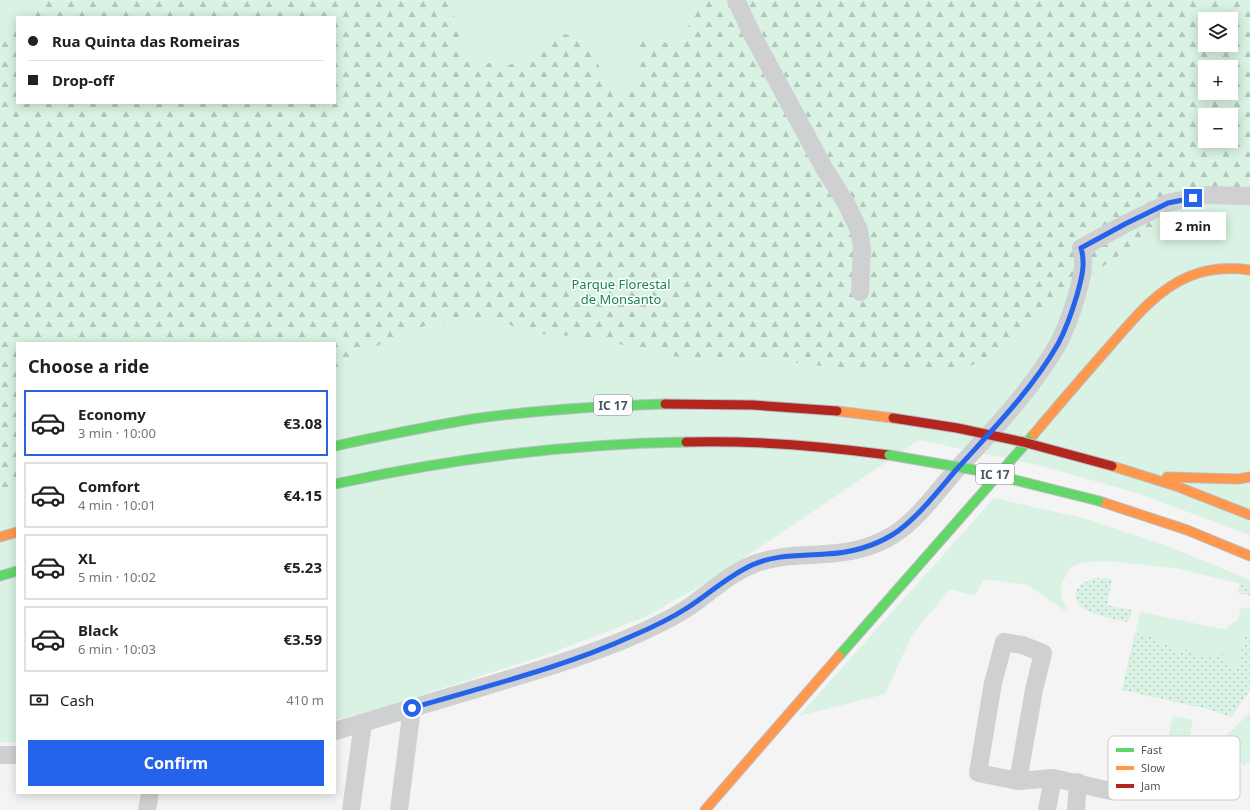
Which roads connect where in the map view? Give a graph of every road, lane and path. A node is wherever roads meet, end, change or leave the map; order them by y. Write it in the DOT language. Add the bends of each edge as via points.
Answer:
graph roads {
  1 [pos="736,0"];
  2 [pos="1250,196"];
  3 [pos="1250,270"];
  4 [pos="860,292"];
  5 [pos="336,446"];
  6 [pos="1148,477"];
  7 [pos="1250,477"];
  8 [pos="336,484"];
  9 [pos="1250,516"];
  10 [pos="16,532"];
  11 [pos="0,537"];
  12 [pos="1250,556"];
  13 [pos="16,572"];
  14 [pos="0,576"];
  15 [pos="412,708"];
  16 [pos="362,723"];
  17 [pos="336,731"];
  18 [pos="0,754"];
  19 [pos="16,755"];
  20 [pos="1053,778"];
  21 [pos="1018,781"];
  22 [pos="1078,782"];
  23 [pos="1108,790"];
  24 [pos="150,794"];
  25 [pos="147,810"];
  26 [pos="351,810"];
  27 [pos="399,810"];
  28 [pos="705,810"];
  29 [pos="1047,810"];
  30 [pos="1076,810"];
  1 -- 4 [label="street" via="859,230 862,248"];
  2 -- 15 [label="street" via="1205,195 1168,203 1081,248 1083,275 1066,328 1048,360 1010,411 922,509 895,534 870,547 826,554 794,555 754,564 718,584 687,608 633,636 584,656"];
  3 -- 28 [label="highway" via="1225,267 1194,273 1164,289 1148,304"];
  5 -- 6 [label="highway, IC 17, bridge" via="483,418 564,409 625,404 759,405 863,413 957,428 1023,442"];
  6 -- 7 [label="highway"];
  6 -- 9 [label="highway, IC 17"];
  8 -- 12 [label="highway, IC 17, bridge" via="463,458 633,442 752,442 829,448 889,455 975,470 1099,501 1187,530"];
  10 -- 11 [label="highway"];
  13 -- 14 [label="highway"];
  15 -- 16 [label="street"];
  15 -- 27 [label="street"];
  16 -- 17 [label="street"];
  16 -- 26 [label="street"];
  18 -- 19 [label="street"];
  20 -- 21 [label="street"];
  20 -- 22 [label="street"];
  20 -- 29 [label="street"];
  21 -- 21 [label="street" via="1034,690 1044,653 1022,644 1004,642 993,684 978,773"];
  22 -- 23 [label="street"];
  22 -- 30 [label="street"];
  24 -- 25 [label="street"];
}
